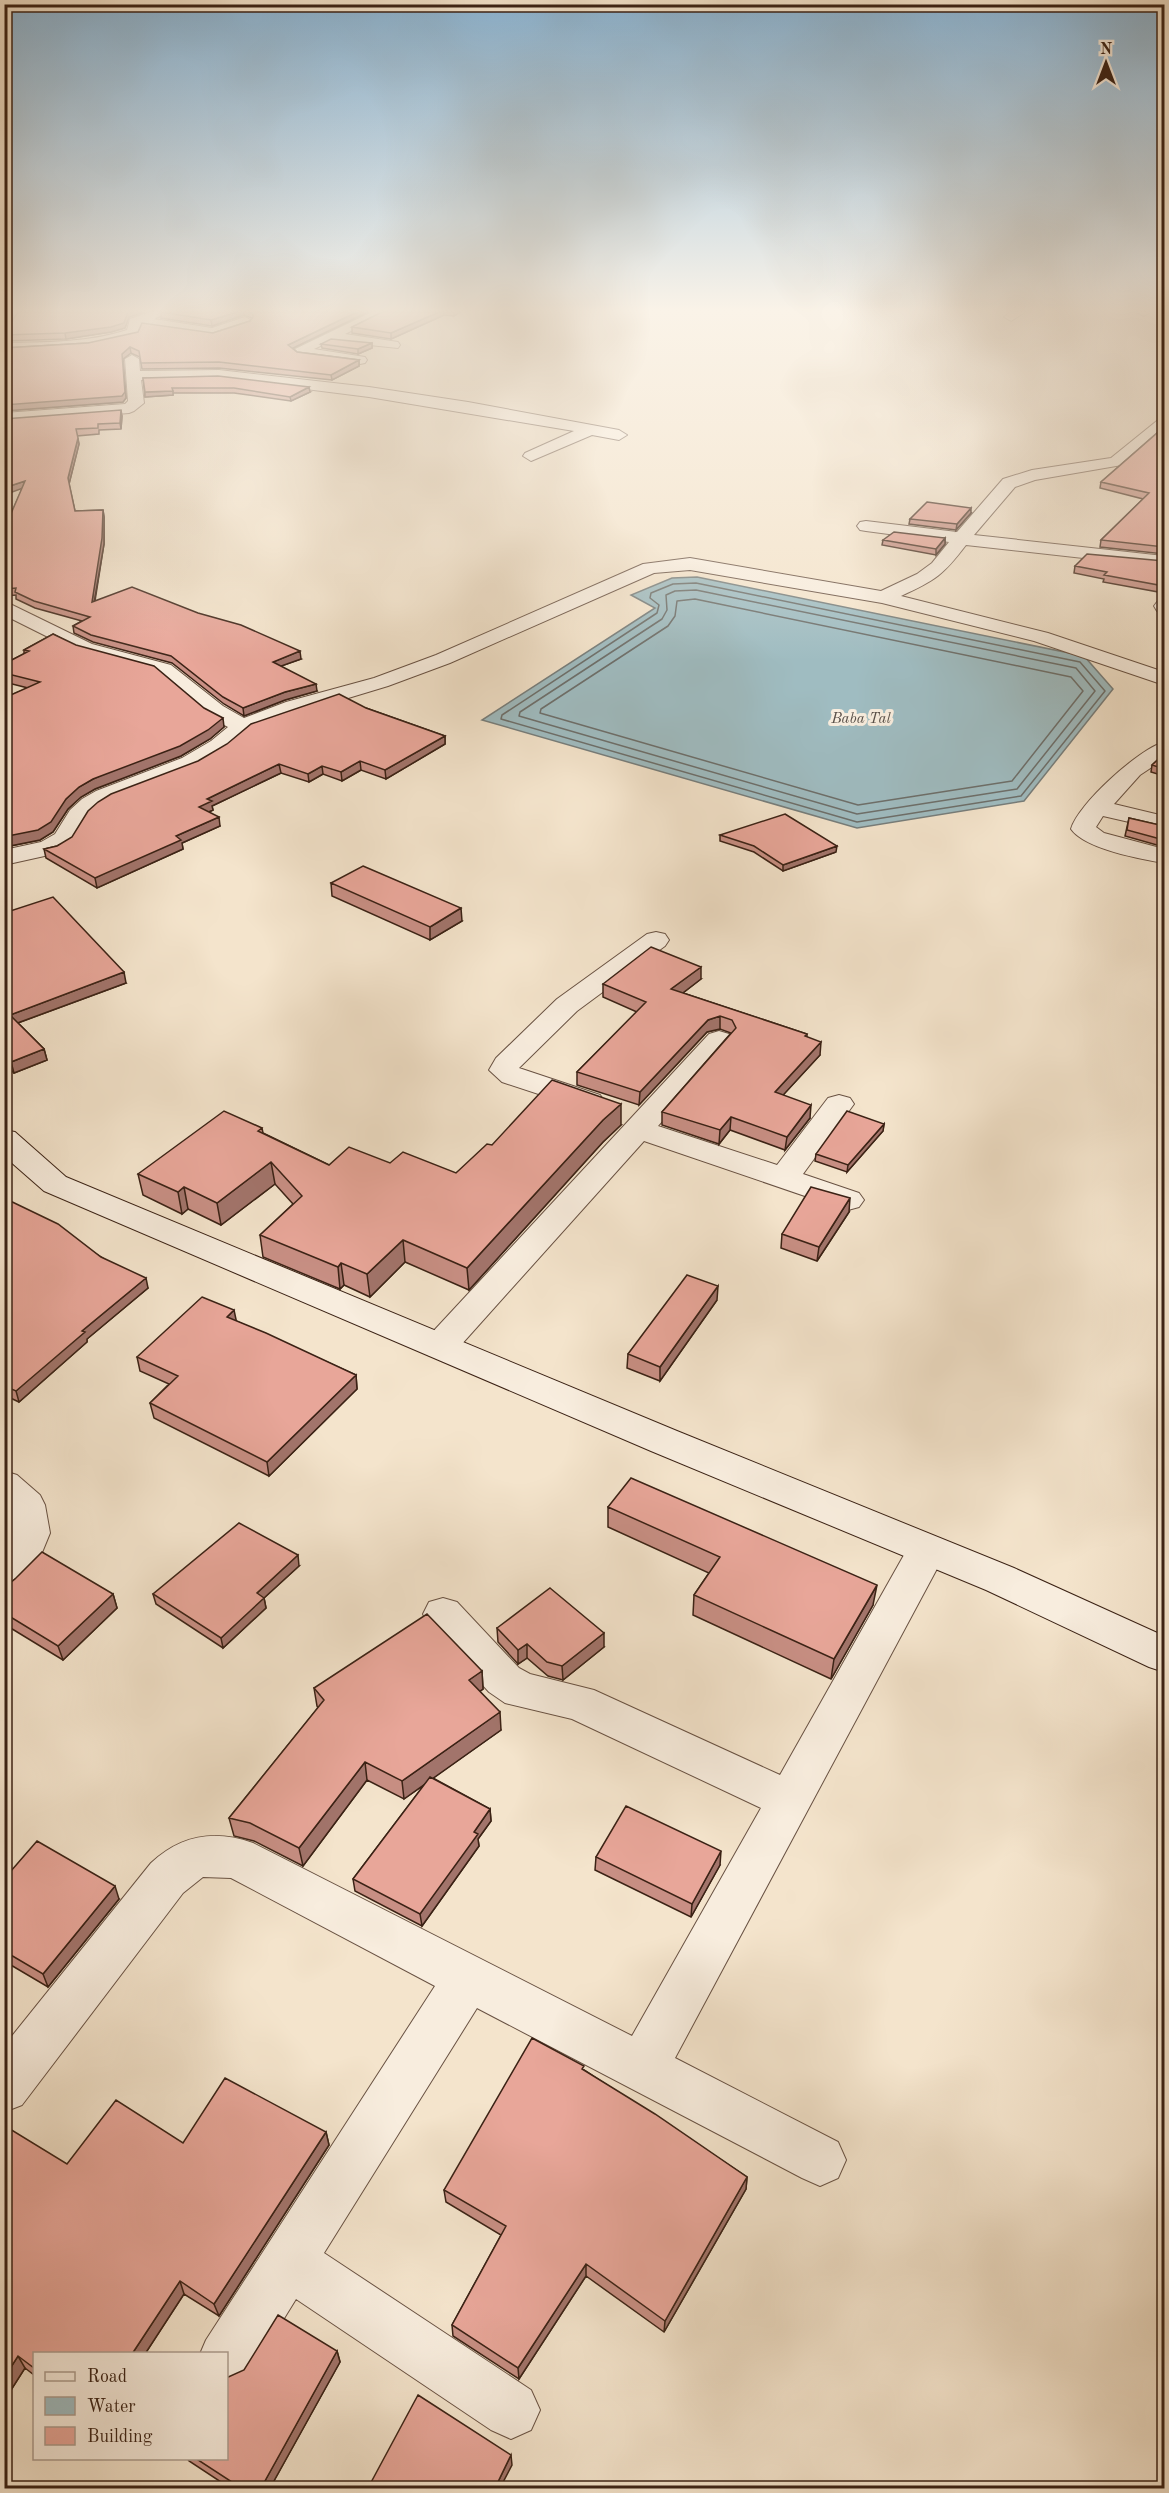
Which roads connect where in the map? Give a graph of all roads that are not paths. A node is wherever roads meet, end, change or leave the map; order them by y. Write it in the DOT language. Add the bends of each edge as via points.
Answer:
graph roads {
  1 [pos="581,428"];
  2 [pos="1157,428"];
  3 [pos="590,430"];
  4 [pos="619,435"];
  5 [pos="531,456"];
  6 [pos="866,526"];
  7 [pos="961,538"];
  8 [pos="1164,562"];
  9 [pos="882,597"];
  10 [pos="4,607"];
  11 [pos="1164,679"];
  12 [pos="243,726"];
  13 [pos="1164,749"];
  14 [pos="1132,770"];
  15 [pos="1164,778"];
  16 [pos="1098,808"];
  17 [pos="1164,823"];
  18 [pos="1164,856"];
  19 [pos="4,858"];
  20 [pos="656,940"];
  21 [pos="719,1040"];
  22 [pos="839,1104"];
  23 [pos="629,1117"];
  24 [pos="4,1139"];
  25 [pos="784,1178"];
  26 [pos="848,1200"];
  27 [pos="440,1346"];
  28 [pos="4,1485"];
  29 [pos="927,1550"];
  30 [pos="4,1581"];
  31 [pos="444,1614"];
  32 [pos="1164,1655"];
  33 [pos="789,1800"];
  34 [pos="468,1978"];
  35 [pos="642,2068"];
  36 [pos="4,2087"];
  37 [pos="820,2160"];
  38 [pos="289,2262"];
  39 [pos="228,2357"];
  40 [pos="511,2410"];
  1 -- 3 [label="street"];
  2 -- 7 [label="street" via="1116,462 1032,475 1010,483"];
  3 -- 4 [label="street"];
  3 -- 5 [label="street"];
  6 -- 7 [label="street"];
  7 -- 8 [label="street"];
  7 -- 9 [label="street" via="939,567"];
  9 -- 11 [label="street" via="1041,638"];
  9 -- 12 [label="street" via="690,564 663,565 443,659"];
  10 -- 12 [label="street" via="85,648 164,669 215,711"];
  12 -- 19 [label="street" via="219,746 190,762 90,804 78,815 64,839 49,848"];
  13 -- 14 [label="street"];
  14 -- 15 [label="street"];
  14 -- 16 [label="street"];
  16 -- 17 [label="street"];
  16 -- 18 [label="street" via="1085,822 1083,829 1087,834"];
  20 -- 23 [label="street" via="567,1005 504,1070"];
  21 -- 23 [label="street"];
  22 -- 25 [label="street"];
  23 -- 25 [label="street"];
  23 -- 27 [label="street"];
  24 -- 27 [label="street" via="55,1184"];
  25 -- 26 [label="street"];
  27 -- 29 [label="street"];
  28 -- 30 [label="street" via="26,1505 30,1533 20,1562"];
  29 -- 32 [label="street" via="1000,1579"];
  29 -- 33 [label="street"];
  31 -- 33 [label="street" via="504,1680 520,1690 579,1703"];
  33 -- 35 [label="street"];
  34 -- 35 [label="street"];
  34 -- 36 [label="street" via="237,1858 208,1854 185,1861 167,1878"];
  34 -- 38 [label="street"];
  35 -- 37 [label="street"];
  38 -- 39 [label="street"];
  38 -- 40 [label="street"];
}
